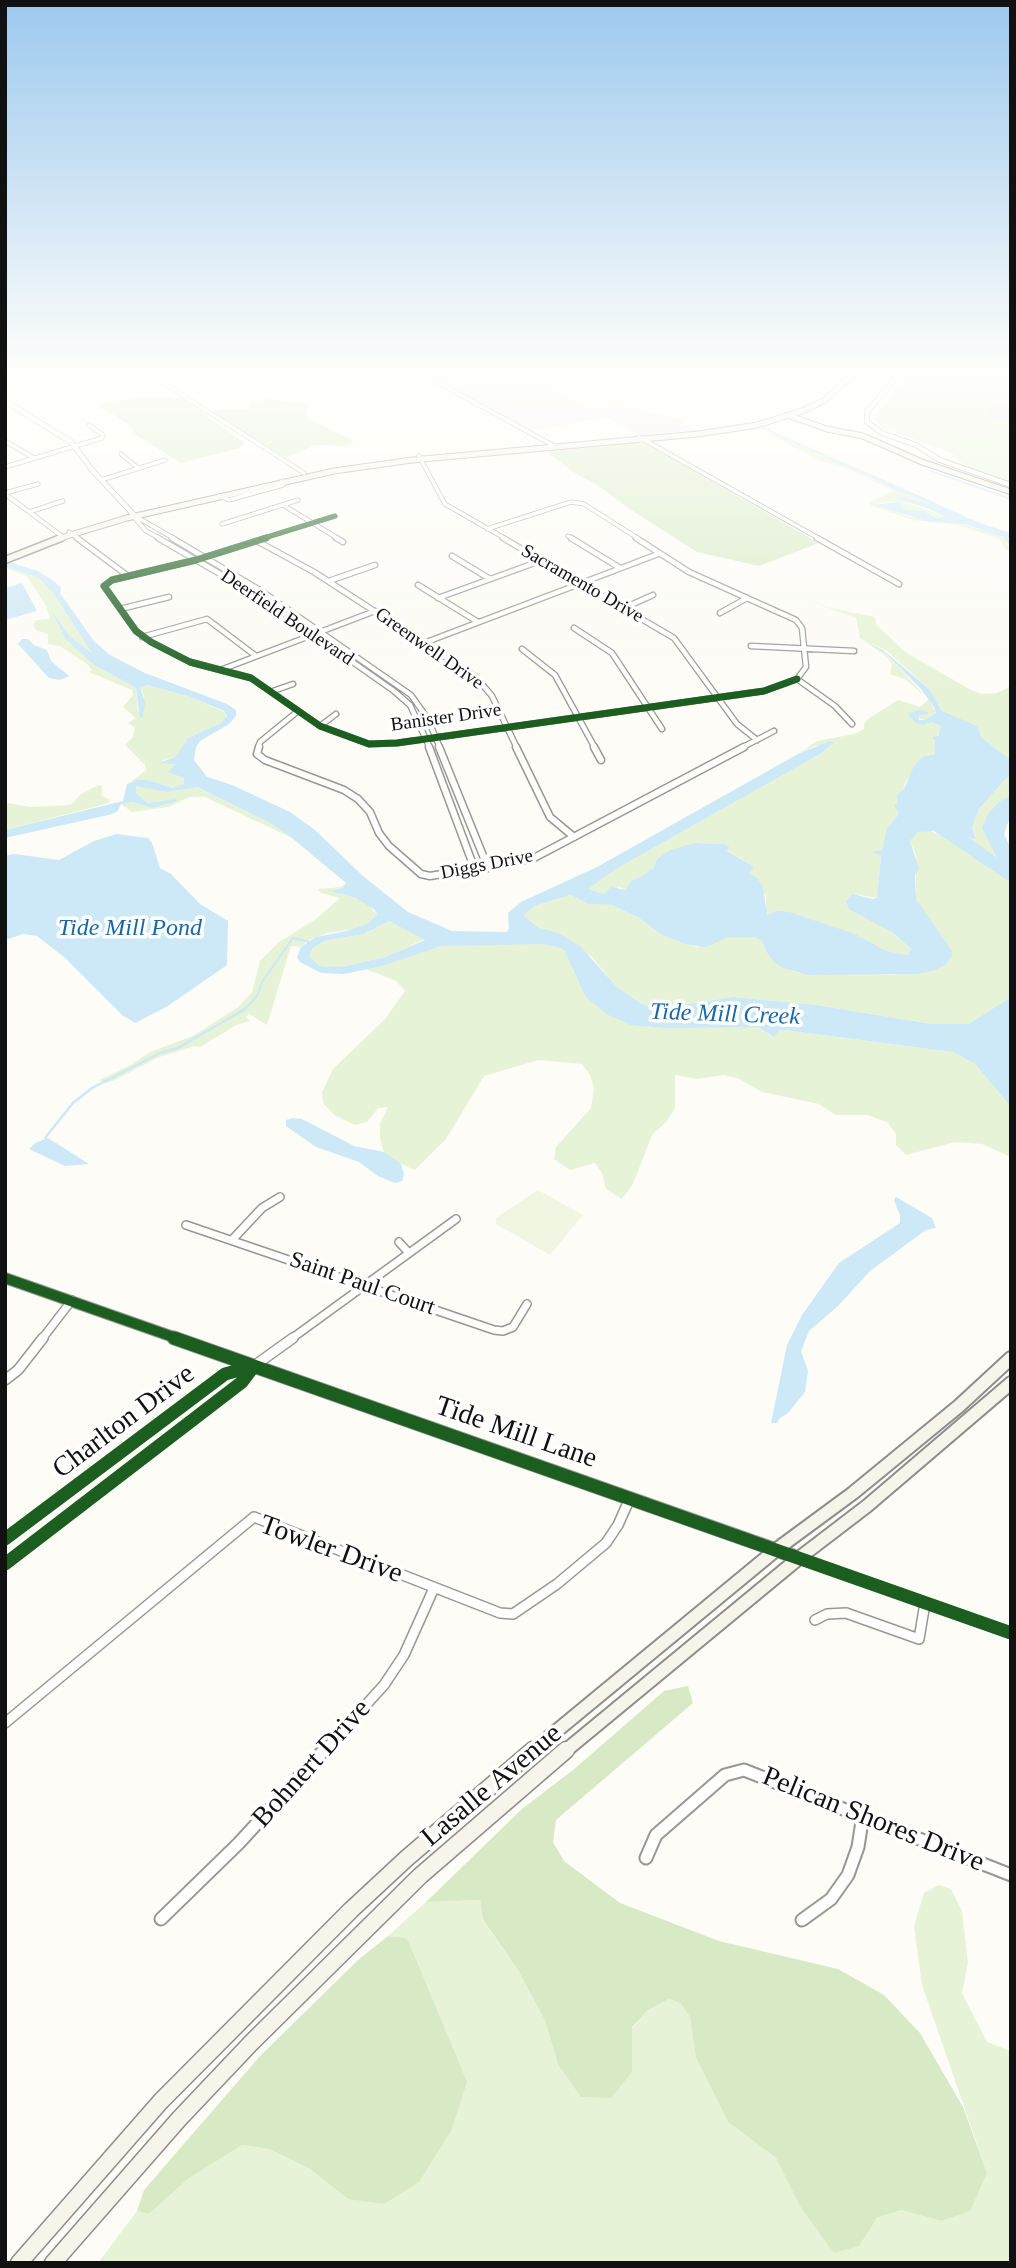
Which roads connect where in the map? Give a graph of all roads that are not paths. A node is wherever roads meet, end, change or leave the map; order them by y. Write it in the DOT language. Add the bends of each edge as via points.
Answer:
graph roads {
  1 [pos="108,478"];
  2 [pos="284,478"];
  3 [pos="298,478"];
  4 [pos="430,478"];
  5 [pos="711,478"];
  6 [pos="971,478"];
  7 [pos="990,478"];
  8 [pos="101,480"];
  9 [pos="38,484"];
  10 [pos="1011,485"];
  11 [pos="1011,492"];
  12 [pos="5,493"];
  13 [pos="298,500"];
  14 [pos="63,501"];
  15 [pos="283,505"];
  16 [pos="29,512"];
  17 [pos="133,514"];
  18 [pos="335,516"];
  19 [pos="310,523"];
  20 [pos="222,524"];
  21 [pos="487,529"];
  22 [pos="71,533"];
  23 [pos="62,536"];
  24 [pos="568,536"];
  25 [pos="257,541"];
  26 [pos="343,542"];
  27 [pos="659,554"];
  28 [pos="452,556"];
  29 [pos="5,558"];
  30 [pos="203,558"];
  31 [pos="195,560"];
  32 [pos="540,561"];
  33 [pos="375,565"];
  34 [pos="620,568"];
  35 [pos="128,576"];
  36 [pos="490,579"];
  37 [pos="329,581"];
  38 [pos="579,584"];
  39 [pos="899,584"];
  40 [pos="418,585"];
  41 [pos="653,596"];
  42 [pos="169,597"];
  43 [pos="438,598"];
  44 [pos="747,598"];
  45 [pos="624,608"];
  46 [pos="120,609"];
  47 [pos="375,611"];
  48 [pos="720,613"];
  49 [pos="478,622"];
  50 [pos="574,628"];
  51 [pos="321,632"];
  52 [pos="313,635"];
  53 [pos="142,637"];
  54 [pos="424,643"];
  55 [pos="751,646"];
  56 [pos="522,649"];
  57 [pos="803,649"];
  58 [pos="854,652"];
  59 [pos="256,656"];
  60 [pos="222,669"];
  61 [pos="797,679"];
  62 [pos="293,684"];
  63 [pos="273,691"];
  64 [pos="718,698"];
  65 [pos="648,707"];
  66 [pos="298,711"];
  67 [pos="336,714"];
  68 [pos="579,717"];
  69 [pos="852,724"];
  70 [pos="320,726"];
  71 [pos="507,727"];
  72 [pos="662,729"];
  73 [pos="774,731"];
  74 [pos="436,737"];
  75 [pos="426,739"];
  76 [pos="757,740"];
  77 [pos="601,760"];
  78 [pos="574,837"];
  79 [pos="488,868"];
  80 [pos="475,870"];
  81 [pos="280,1197"];
  82 [pos="456,1219"];
  83 [pos="186,1225"];
  84 [pos="232,1240"];
  85 [pos="399,1242"];
  86 [pos="408,1252"];
  87 [pos="5,1278"];
  88 [pos="368,1284"];
  89 [pos="72,1300"];
  90 [pos="527,1304"];
  91 [pos="1011,1358"];
  92 [pos="254,1366"];
  93 [pos="5,1380"];
  94 [pos="1011,1382"];
  95 [pos="630,1497"];
  96 [pos="5,1539"];
  97 [pos="777,1549"];
  98 [pos="799,1558"];
  99 [pos="5,1564"];
  100 [pos="434,1588"];
  101 [pos="925,1603"];
  102 [pos="815,1620"];
  103 [pos="1011,1633"];
  104 [pos="5,1723"];
  105 [pos="863,1815"];
  106 [pos="646,1858"];
  107 [pos="1011,1875"];
  108 [pos="161,1919"];
  109 [pos="802,1920"];
  110 [pos="19,2263"];
  111 [pos="53,2263"];
  1 -- 8 [label="street"];
  2 -- 17 [label="main road"];
  3 -- 17 [label="main road"];
  4 -- 21 [label="street, Sacramento Drive" via="440,499"];
  5 -- 39 [label="street"];
  6 -- 11 [label="main road"];
  7 -- 10 [label="street"];
  8 -- 17 [label="street"];
  9 -- 12 [label="street"];
  12 -- 16 [label="street"];
  13 -- 15 [label="street"];
  14 -- 16 [label="street"];
  15 -- 19 [label="street"];
  15 -- 20 [label="street"];
  16 -- 23 [label="street"];
  17 -- 22 [label="main road"];
  17 -- 30 [label="street, Deerfield Boulevard"];
  17 -- 31 [label="street, Deerfield Boulevard" via="146,531"];
  18 -- 19 [label="street"];
  19 -- 25 [label="street"];
  19 -- 26 [label="street"];
  21 -- 27 [label="street" via="579,502"];
  21 -- 32 [label="street, Sacramento Drive"];
  22 -- 23 [label="main road"];
  22 -- 35 [label="street"];
  23 -- 29 [label="main road"];
  24 -- 34 [label="street"];
  25 -- 30 [label="street"];
  25 -- 37 [label="street, Greenwell Drive"];
  27 -- 34 [label="street"];
  27 -- 44 [label="street"];
  28 -- 36 [label="street"];
  30 -- 31 [label="street"];
  30 -- 51 [label="street, Deerfield Boulevard"];
  31 -- 35 [label="street"];
  31 -- 52 [label="street, Deerfield Boulevard" via="249,590"];
  32 -- 36 [label="street"];
  32 -- 38 [label="street, Sacramento Drive"];
  33 -- 37 [label="street"];
  34 -- 38 [label="street"];
  35 -- 46 [label="street, Banister Drive" via="104,586"];
  36 -- 43 [label="street"];
  37 -- 47 [label="street, Greenwell Drive"];
  38 -- 45 [label="street, Sacramento Drive"];
  38 -- 49 [label="street"];
  40 -- 43 [label="street"];
  41 -- 45 [label="street"];
  42 -- 46 [label="street"];
  43 -- 49 [label="street"];
  44 -- 48 [label="street"];
  44 -- 57 [label="street" via="796,620 802,628"];
  45 -- 64 [label="street, Sacramento Drive" via="674,638"];
  46 -- 53 [label="street, Banister Drive"];
  47 -- 51 [label="street"];
  47 -- 54 [label="street, Greenwell Drive"];
  49 -- 54 [label="street"];
  50 -- 65 [label="street" via="612,653"];
  51 -- 52 [label="street"];
  51 -- 74 [label="street, Deerfield Boulevard" via="411,695"];
  52 -- 59 [label="street"];
  52 -- 75 [label="street, Deerfield Boulevard" via="403,698"];
  53 -- 59 [label="street" via="207,619"];
  53 -- 60 [label="street, Banister Drive" via="183,659"];
  54 -- 71 [label="street, Greenwell Drive" via="483,684"];
  55 -- 57 [label="street"];
  56 -- 68 [label="street" via="555,675"];
  57 -- 58 [label="street"];
  57 -- 61 [label="street" via="806,667"];
  59 -- 60 [label="street"];
  60 -- 63 [label="street, Banister Drive"];
  61 -- 64 [label="street, Banister Drive" via="771,690"];
  61 -- 69 [label="street"];
  62 -- 63 [label="street"];
  63 -- 66 [label="street, Banister Drive"];
  64 -- 65 [label="street, Banister Drive"];
  64 -- 76 [label="street, Sacramento Drive" via="737,724"];
  65 -- 68 [label="street, Banister Drive"];
  65 -- 72 [label="street"];
  66 -- 70 [label="street, Banister Drive"];
  66 -- 80 [label="street, Diggs Drive" via="260,742 256,749 260,757 358,799 389,846 421,874"];
  67 -- 70 [label="street"];
  68 -- 71 [label="street, Banister Drive"];
  68 -- 77 [label="street"];
  70 -- 75 [label="street, Banister Drive" via="369,744"];
  71 -- 74 [label="street, Banister Drive"];
  71 -- 78 [label="street, Greenwell Drive" via="550,817"];
  73 -- 76 [label="street, Diggs Drive"];
  74 -- 75 [label="street, Banister Drive"];
  74 -- 79 [label="street, Deerfield Boulevard"];
  75 -- 80 [label="street, Deerfield Boulevard"];
  76 -- 78 [label="street, Diggs Drive"];
  78 -- 79 [label="street, Diggs Drive" via="532,859"];
  79 -- 80 [label="street, Diggs Drive"];
  81 -- 84 [label="street" via="262,1208"];
  82 -- 86 [label="street, Charlton Drive"];
  83 -- 84 [label="street, Saint Paul Court"];
  84 -- 88 [label="street, Saint Paul Court"];
  85 -- 86 [label="street"];
  86 -- 88 [label="street, Charlton Drive"];
  87 -- 89 [label="street, Tide Mill Lane"];
  88 -- 90 [label="street, Saint Paul Court" via="503,1331 513,1327"];
  88 -- 92 [label="street, Charlton Drive"];
  89 -- 92 [label="street, Tide Mill Lane"];
  89 -- 93 [label="street" via="19,1370"];
  91 -- 97 [label="main road, Lasalle Avenue" via="959,1406"];
  92 -- 95 [label="street, Tide Mill Lane"];
  92 -- 96 [label="street, Charlton Drive" via="225,1374"];
  92 -- 99 [label="street, Charlton Drive" via="242,1382"];
  94 -- 98 [label="main road, Lasalle Avenue"];
  95 -- 97 [label="street, Tide Mill Lane"];
  95 -- 100 [label="street, Towler Drive" via="606,1543 513,1614"];
  97 -- 98 [label="street, Tide Mill Lane"];
  97 -- 110 [label="main road, Lasalle Avenue" via="486,1788 360,1901 161,2102"];
  98 -- 101 [label="street, Tide Mill Lane"];
  98 -- 111 [label="main road, Lasalle Avenue" via="524,1785 384,1910 243,2051"];
  100 -- 104 [label="street, Towler Drive" via="254,1517"];
  100 -- 108 [label="street, Bohnert Drive" via="404,1655 384,1685 239,1843"];
  101 -- 102 [label="street" via="919,1639 846,1613"];
  101 -- 103 [label="street, Tide Mill Lane"];
  105 -- 106 [label="street, Pelican Shores Drive" via="755,1772 734,1771 656,1835"];
  105 -- 107 [label="street, Pelican Shores Drive"];
  105 -- 109 [label="street" via="848,1875 831,1899"];
}
